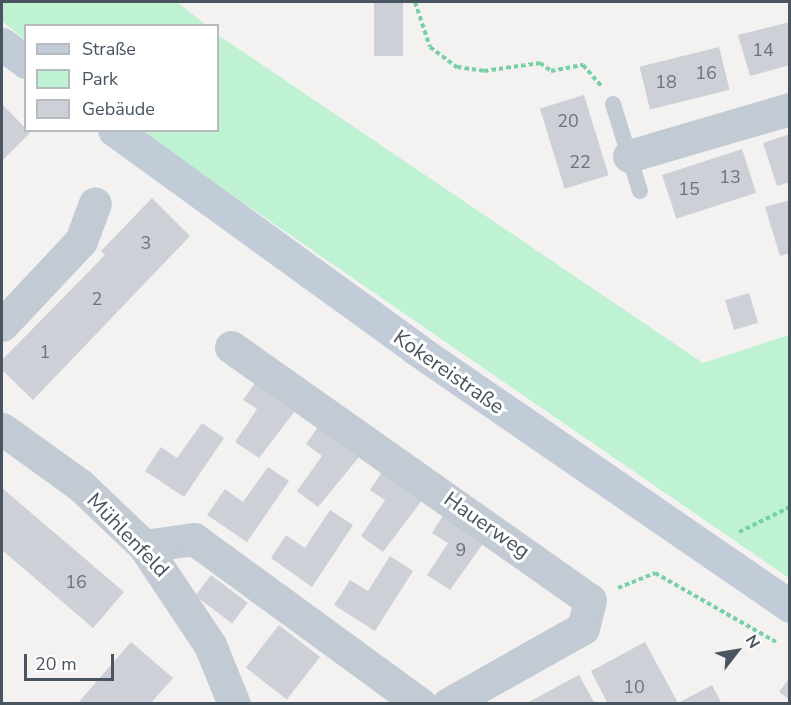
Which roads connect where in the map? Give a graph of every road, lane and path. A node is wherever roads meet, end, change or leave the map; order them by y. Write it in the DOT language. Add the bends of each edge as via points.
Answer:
graph roads {
  1 [pos="415,2"];
  2 [pos="2,44"];
  3 [pos="24,60"];
  4 [pos="613,105"];
  5 [pos="789,109"];
  6 [pos="117,132"];
  7 [pos="629,156"];
  8 [pos="640,191"];
  9 [pos="95,203"];
  10 [pos="2,326"];
  11 [pos="231,347"];
  12 [pos="2,429"];
  13 [pos="789,507"];
  14 [pos="739,532"];
  15 [pos="144,546"];
  16 [pos="590,600"];
  17 [pos="789,606"];
  18 [pos="776,642"];
  19 [pos="234,704"];
  20 [pos="420,704"];
  21 [pos="448,704"];
  1 -- 4 [label="path" via="430,47 457,67 484,70 540,63 551,71 583,65"];
  2 -- 3 [label="main road"];
  4 -- 7 [label="lane"];
  5 -- 7 [label="street"];
  6 -- 17 [label="main road, Kokereistraße" via="416,349"];
  7 -- 8 [label="lane"];
  9 -- 10 [label="street" via="81,241"];
  11 -- 16 [label="street, Hauerweg"];
  12 -- 15 [label="street, Mühlenfeld" via="80,485"];
  13 -- 14 [label="path"];
  15 -- 19 [label="street, Mühlenfeld" via="210,645"];
  15 -- 20 [label="street" via="194,539"];
  16 -- 18 [label="path" via="655,573"];
  16 -- 21 [label="street" via="583,628"];
}
